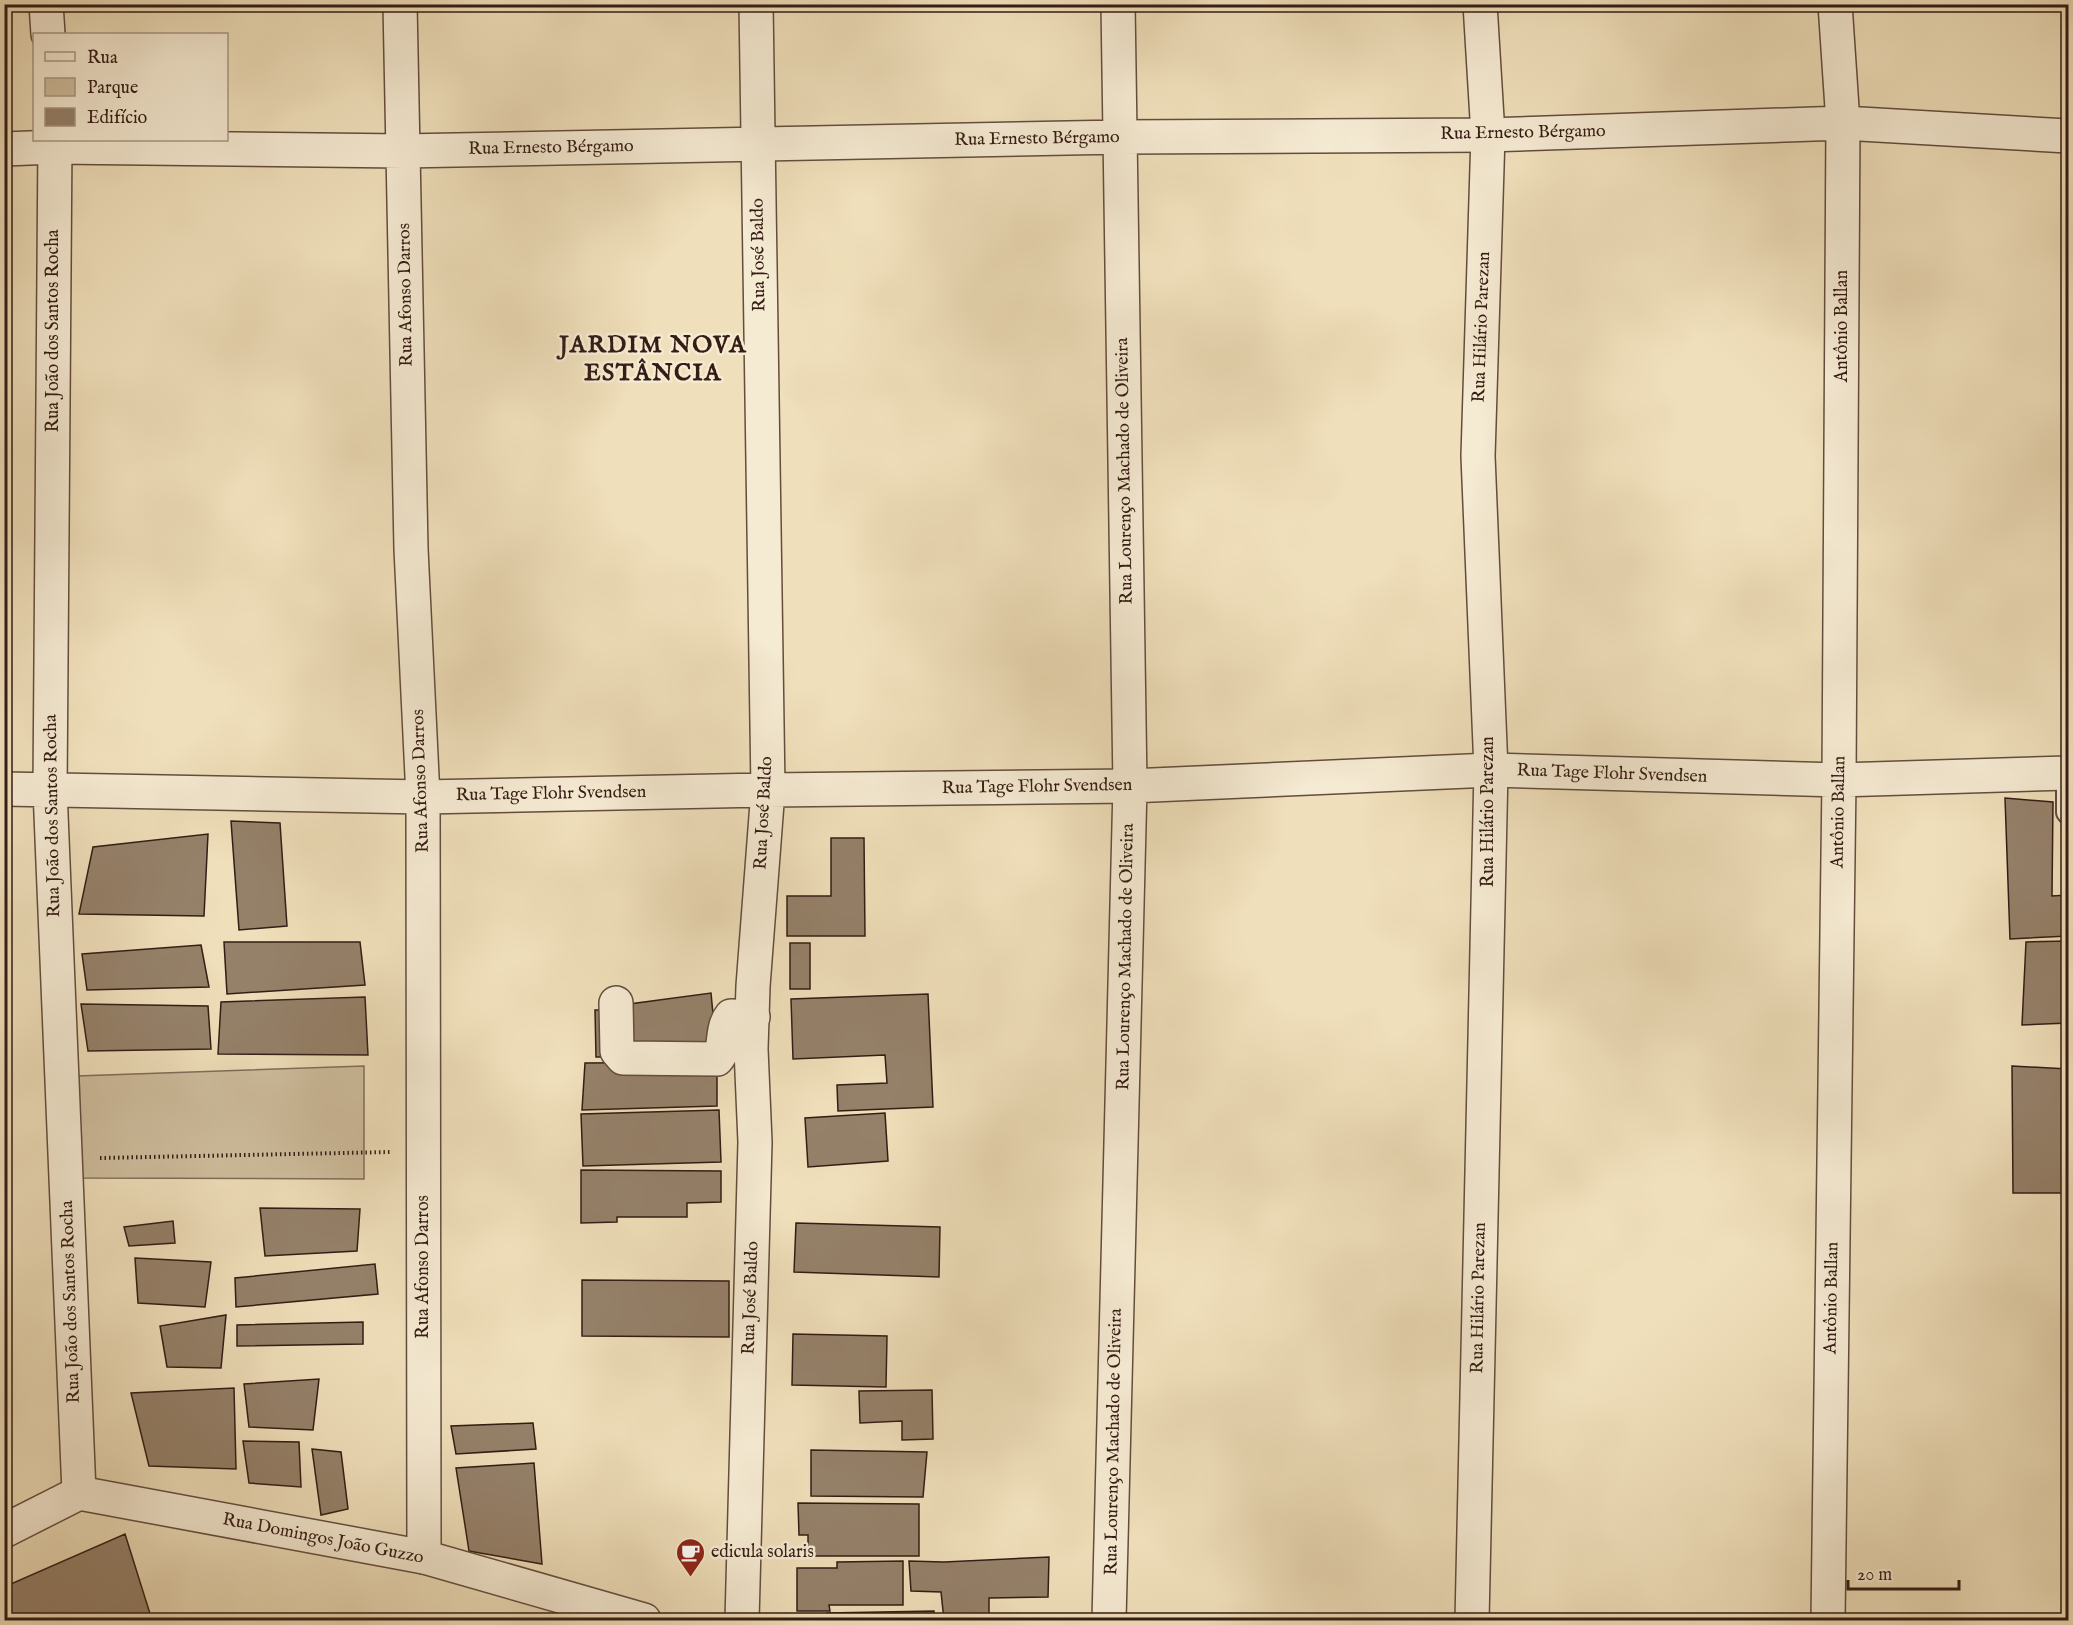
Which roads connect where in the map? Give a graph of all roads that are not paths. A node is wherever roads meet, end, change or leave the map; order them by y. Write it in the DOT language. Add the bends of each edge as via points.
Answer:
graph roads {
  1 [pos="46,4"];
  2 [pos="400,4"];
  3 [pos="756,4"];
  4 [pos="1118,4"];
  5 [pos="1480,4"];
  6 [pos="1835,4"];
  7 [pos="48,33"];
  8 [pos="1843,123"];
  9 [pos="1488,135"];
  10 [pos="2068,136"];
  11 [pos="1120,137"];
  12 [pos="55,143"];
  13 [pos="758,143"];
  14 [pos="4,149"];
  15 [pos="403,151"];
  16 [pos="1491,770"];
  17 [pos="2068,773"];
  18 [pos="1839,780"];
  19 [pos="1130,786"];
  20 [pos="4,789"];
  21 [pos="50,790"];
  22 [pos="768,790"];
  23 [pos="423,797"];
  24 [pos="2068,812"];
  25 [pos="616,1003"];
  26 [pos="753,1017"];
  27 [pos="79,1493"];
  28 [pos="4,1530"];
  29 [pos="424,1557"];
  30 [pos="644,1620"];
  31 [pos="742,1620"];
  32 [pos="1110,1620"];
  33 [pos="1472,1620"];
  34 [pos="1828,1620"];
  1 -- 7 [label="street"];
  2 -- 15 [label="street, Rua Afonso Darros"];
  3 -- 13 [label="street, Rua José Baldo"];
  4 -- 11 [label="street, Rua Lourenço Machado de Oliveira"];
  5 -- 9 [label="street, Rua Hilário Parezan"];
  6 -- 8 [label="street, Antônio Ballan"];
  8 -- 9 [label="street, Rua Ernesto Bérgamo"];
  8 -- 10 [label="street, Rua Ernesto Bérgamo"];
  8 -- 18 [label="street, Antônio Ballan"];
  9 -- 11 [label="street, Rua Ernesto Bérgamo"];
  9 -- 16 [label="street, Rua Hilário Parezan" via="1478,456"];
  11 -- 13 [label="street, Rua Ernesto Bérgamo"];
  11 -- 19 [label="street, Rua Lourenço Machado de Oliveira"];
  12 -- 14 [label="street, Rua Ernesto Bérgamo"];
  12 -- 15 [label="street, Rua Ernesto Bérgamo"];
  12 -- 21 [label="street, Rua João dos Santos Rocha"];
  13 -- 15 [label="street, Rua Ernesto Bérgamo"];
  13 -- 22 [label="street, Rua José Baldo"];
  15 -- 23 [label="street, Rua Afonso Darros" via="411,549"];
  16 -- 18 [label="street, Rua Tage Flohr Svendsen"];
  16 -- 19 [label="street, Rua Tage Flohr Svendsen"];
  16 -- 33 [label="street, Rua Hilário Parezan"];
  17 -- 18 [label="street, Rua Tage Flohr Svendsen"];
  17 -- 24 [label="lane"];
  18 -- 34 [label="street, Antônio Ballan"];
  19 -- 22 [label="street, Rua Tage Flohr Svendsen"];
  19 -- 32 [label="street, Rua Lourenço Machado de Oliveira"];
  20 -- 21 [label="street, Rua Tage Flohr Svendsen"];
  21 -- 23 [label="street, Rua Tage Flohr Svendsen"];
  21 -- 27 [label="street, Rua João dos Santos Rocha"];
  22 -- 23 [label="street, Rua Tage Flohr Svendsen"];
  22 -- 26 [label="street, Rua José Baldo"];
  23 -- 29 [label="street, Rua Afonso Darros"];
  25 -- 26 [label="street" via="616,1051 623,1058 717,1059 722,1055 725,1023 731,1016"];
  26 -- 31 [label="street, Rua José Baldo" via="755,1142"];
  27 -- 28 [label="street"];
  27 -- 29 [label="street, Rua Domingos João Guzzo"];
  29 -- 30 [label="street, Rua Domingos João Guzzo"];
}
